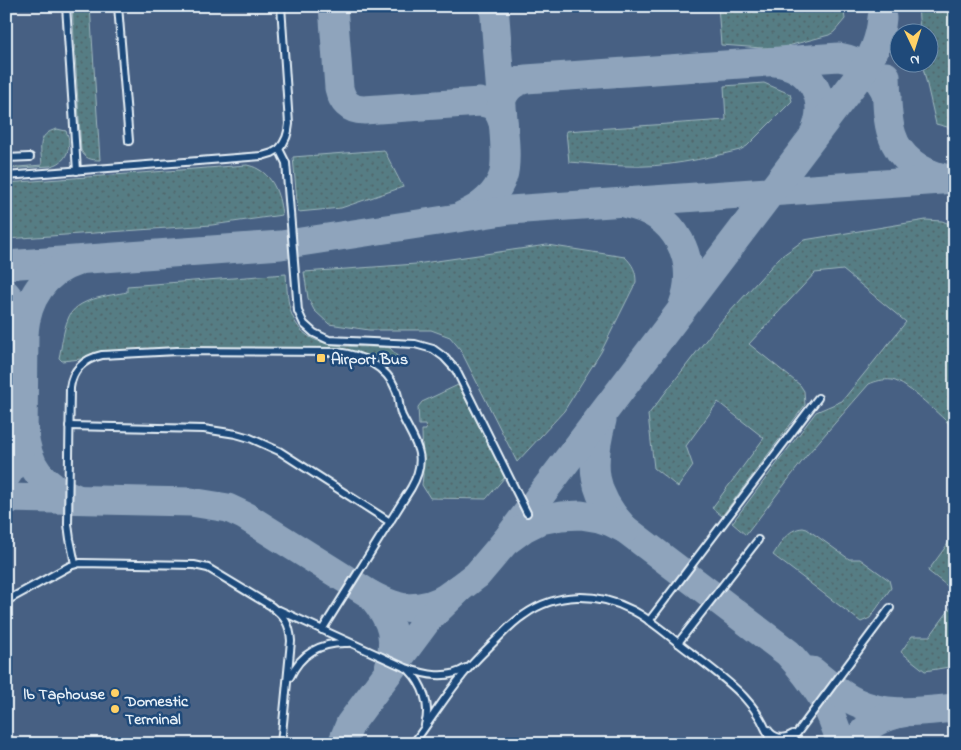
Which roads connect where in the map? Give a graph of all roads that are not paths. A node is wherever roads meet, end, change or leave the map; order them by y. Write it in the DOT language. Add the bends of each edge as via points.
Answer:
graph roads {
  1 [pos="66,6"];
  2 [pos="118,6"];
  3 [pos="281,6"];
  4 [pos="129,141"];
  5 [pos="279,149"];
  6 [pos="30,156"];
  7 [pos="6,158"];
  8 [pos="77,171"];
  9 [pos="6,176"];
  10 [pos="818,398"];
  11 [pos="70,426"];
  12 [pos="527,513"];
  13 [pos="390,522"];
  14 [pos="758,540"];
  15 [pos="75,564"];
  16 [pos="6,601"];
  17 [pos="272,606"];
  18 [pos="890,608"];
  19 [pos="649,621"];
  20 [pos="322,630"];
  21 [pos="678,643"];
  22 [pos="357,645"];
  23 [pos="475,661"];
  24 [pos="406,668"];
  25 [pos="288,683"];
  26 [pos="765,726"];
  27 [pos="800,729"];
  28 [pos="423,731"];
  29 [pos="281,744"];
  30 [pos="413,744"];
  31 [pos="771,744"];
  32 [pos="789,744"];
  1 -- 8 [label="lane"];
  2 -- 4 [label="lane"];
  3 -- 5 [label="lane" via="288,133"];
  5 -- 8 [label="lane" via="262,156"];
  5 -- 12 [label="lane" via="286,163 298,311 304,324 329,340 415,344 433,349 444,357 456,370"];
  6 -- 7 [label="lane"];
  8 -- 9 [label="lane"];
  10 -- 19 [label="lane"];
  11 -- 13 [label="lane" via="204,429 243,436 279,451"];
  11 -- 13 [label="lane" via="72,377 81,365 95,357 204,350 356,355 376,365 394,384 400,411 419,452 420,464 415,481"];
  11 -- 15 [label="lane" via="68,524"];
  13 -- 20 [label="lane"];
  14 -- 21 [label="lane"];
  15 -- 16 [label="lane"];
  15 -- 17 [label="lane" via="202,565"];
  17 -- 20 [label="lane"];
  17 -- 25 [label="lane" via="286,620 291,633"];
  18 -- 27 [label="lane"];
  19 -- 21 [label="lane"];
  19 -- 23 [label="lane" via="632,610 598,598 576,596 554,600 534,608 514,622"];
  20 -- 22 [label="lane"];
  21 -- 26 [label="lane" via="739,691"];
  22 -- 24 [label="lane"];
  22 -- 25 [label="lane" via="332,644 313,651 298,663"];
  23 -- 24 [label="lane" via="457,673 442,676"];
  23 -- 28 [label="lane"];
  24 -- 28 [label="lane" via="425,695 427,718"];
  25 -- 29 [label="lane"];
  26 -- 27 [label="lane" via="779,738 788,737"];
  26 -- 31 [label="lane"];
  27 -- 32 [label="lane"];
  28 -- 30 [label="lane"];
}
